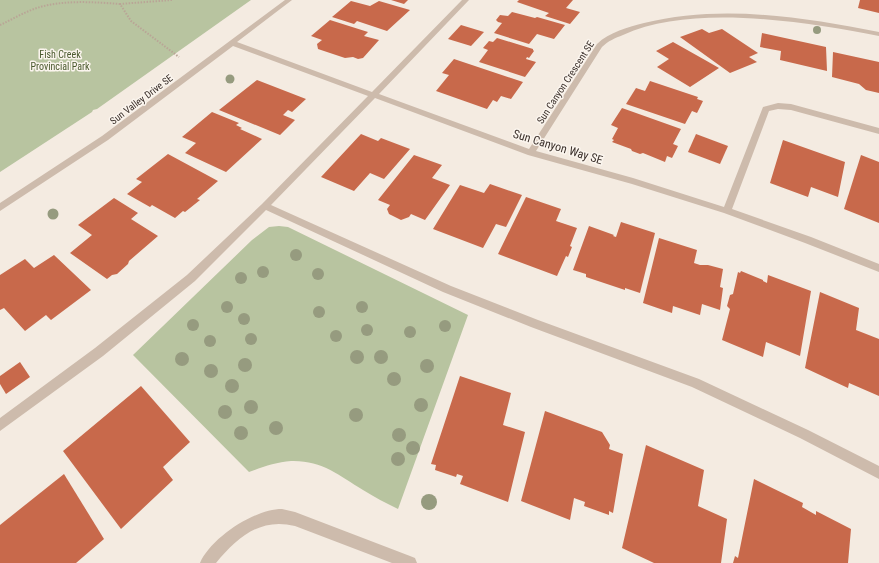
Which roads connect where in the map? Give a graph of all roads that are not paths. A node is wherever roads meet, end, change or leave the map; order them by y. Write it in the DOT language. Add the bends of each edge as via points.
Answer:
graph roads {
  1 [pos="289,0"];
  2 [pos="466,0"];
  3 [pos="757,10"];
  4 [pos="646,17"];
  5 [pos="879,34"];
  6 [pos="232,43"];
  7 [pos="372,95"];
  8 [pos="879,131"];
  9 [pos="531,153"];
  10 [pos="265,206"];
  11 [pos="0,208"];
  12 [pos="727,211"];
  13 [pos="879,268"];
  14 [pos="0,425"];
  15 [pos="879,473"];
  16 [pos="207,563"];
  17 [pos="410,563"];
  1 -- 6 [label="street, Sun Valley Drive SE"];
  2 -- 7 [label="street"];
  3 -- 5 [label="street"];
  4 -- 9 [label="street, Sun Canyon Crescent SE" via="626,25 602,42"];
  6 -- 7 [label="street, Sun Canyon Way SE"];
  6 -- 11 [label="street, Sun Valley Drive SE" via="106,138"];
  7 -- 9 [label="street, Sun Canyon Way SE"];
  7 -- 10 [label="street"];
  8 -- 12 [label="street" via="791,107 778,106 766,109"];
  9 -- 12 [label="street, Sun Canyon Way SE"];
  10 -- 14 [label="street" via="191,278 99,352"];
  10 -- 15 [label="street" via="447,289 695,383 804,434"];
  12 -- 13 [label="street, Sun Canyon Way SE"];
  16 -- 17 [label="street" via="237,532 260,520 278,515 295,519"];
}
